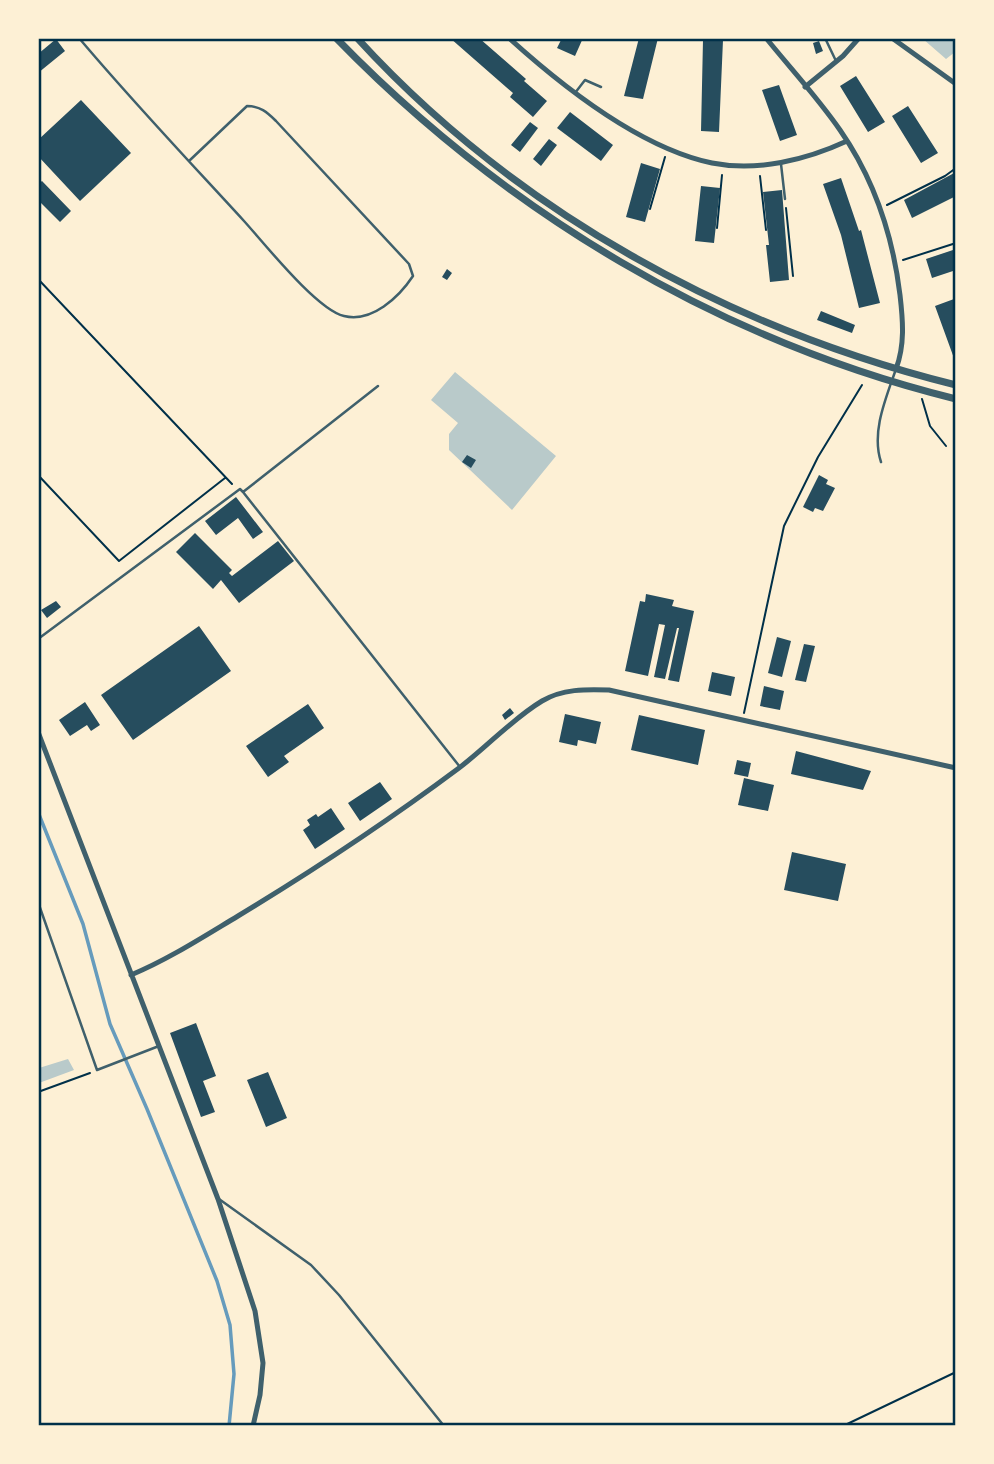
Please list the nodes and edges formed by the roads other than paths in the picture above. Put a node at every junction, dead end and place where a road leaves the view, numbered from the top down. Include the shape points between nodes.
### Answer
1 (79, 38) edge
2 (336, 38) edge
3 (357, 38) edge
4 (509, 38) edge
5 (766, 38) edge
6 (825, 38) edge
7 (859, 38) edge
8 (892, 38) edge
9 (836, 61) junction
10 (956, 84) edge
11 (601, 87) dead end
12 (805, 87) junction
13 (575, 93) junction
14 (847, 141) junction
15 (189, 161) junction
16 (781, 162) junction
17 (785, 199) road end
18 (896, 369) junction
19 (892, 381) junction
20 (956, 385) edge
21 (379, 386) dead end
22 (956, 399) edge
23 (881, 462) dead end
24 (241, 491) junction
25 (38, 639) edge
26 (38, 732) edge
27 (460, 767) junction
28 (956, 768) edge
29 (38, 902) edge
30 (131, 975) junction
31 (159, 1046) junction
32 (218, 1199) junction
33 (253, 1426) edge
34 (444, 1426) edge

1 - 15 lane
2 - 19 street via 374,78 440,134 509,190 584,241 732,320 811,354
3 - 18 street via 481,154 590,232 775,325
4 - 13 street
5 - 12 street
6 - 9 lane
7 - 9 street
8 - 10 street
9 - 12 street
11 - 13 lane via 585,80
12 - 14 street
13 - 16 street via 648,138 703,160 759,165
14 - 16 street
14 - 18 street via 880,209 896,263 903,335
15 - 15 lane via 328,309 360,318 379,310 413,276 409,264 268,112 247,106
16 - 17 lane
18 - 19 lane
18 - 20 street
19 - 22 street
19 - 23 lane via 878,435
21 - 24 lane
24 - 25 lane
24 - 27 lane
26 - 30 street
27 - 28 street via 542,701 583,689 609,690
27 - 30 street via 293,882
29 - 31 lane via 97,1070
30 - 31 street
31 - 32 street
32 - 33 street via 255,1311 262,1349
32 - 34 lane via 311,1265

